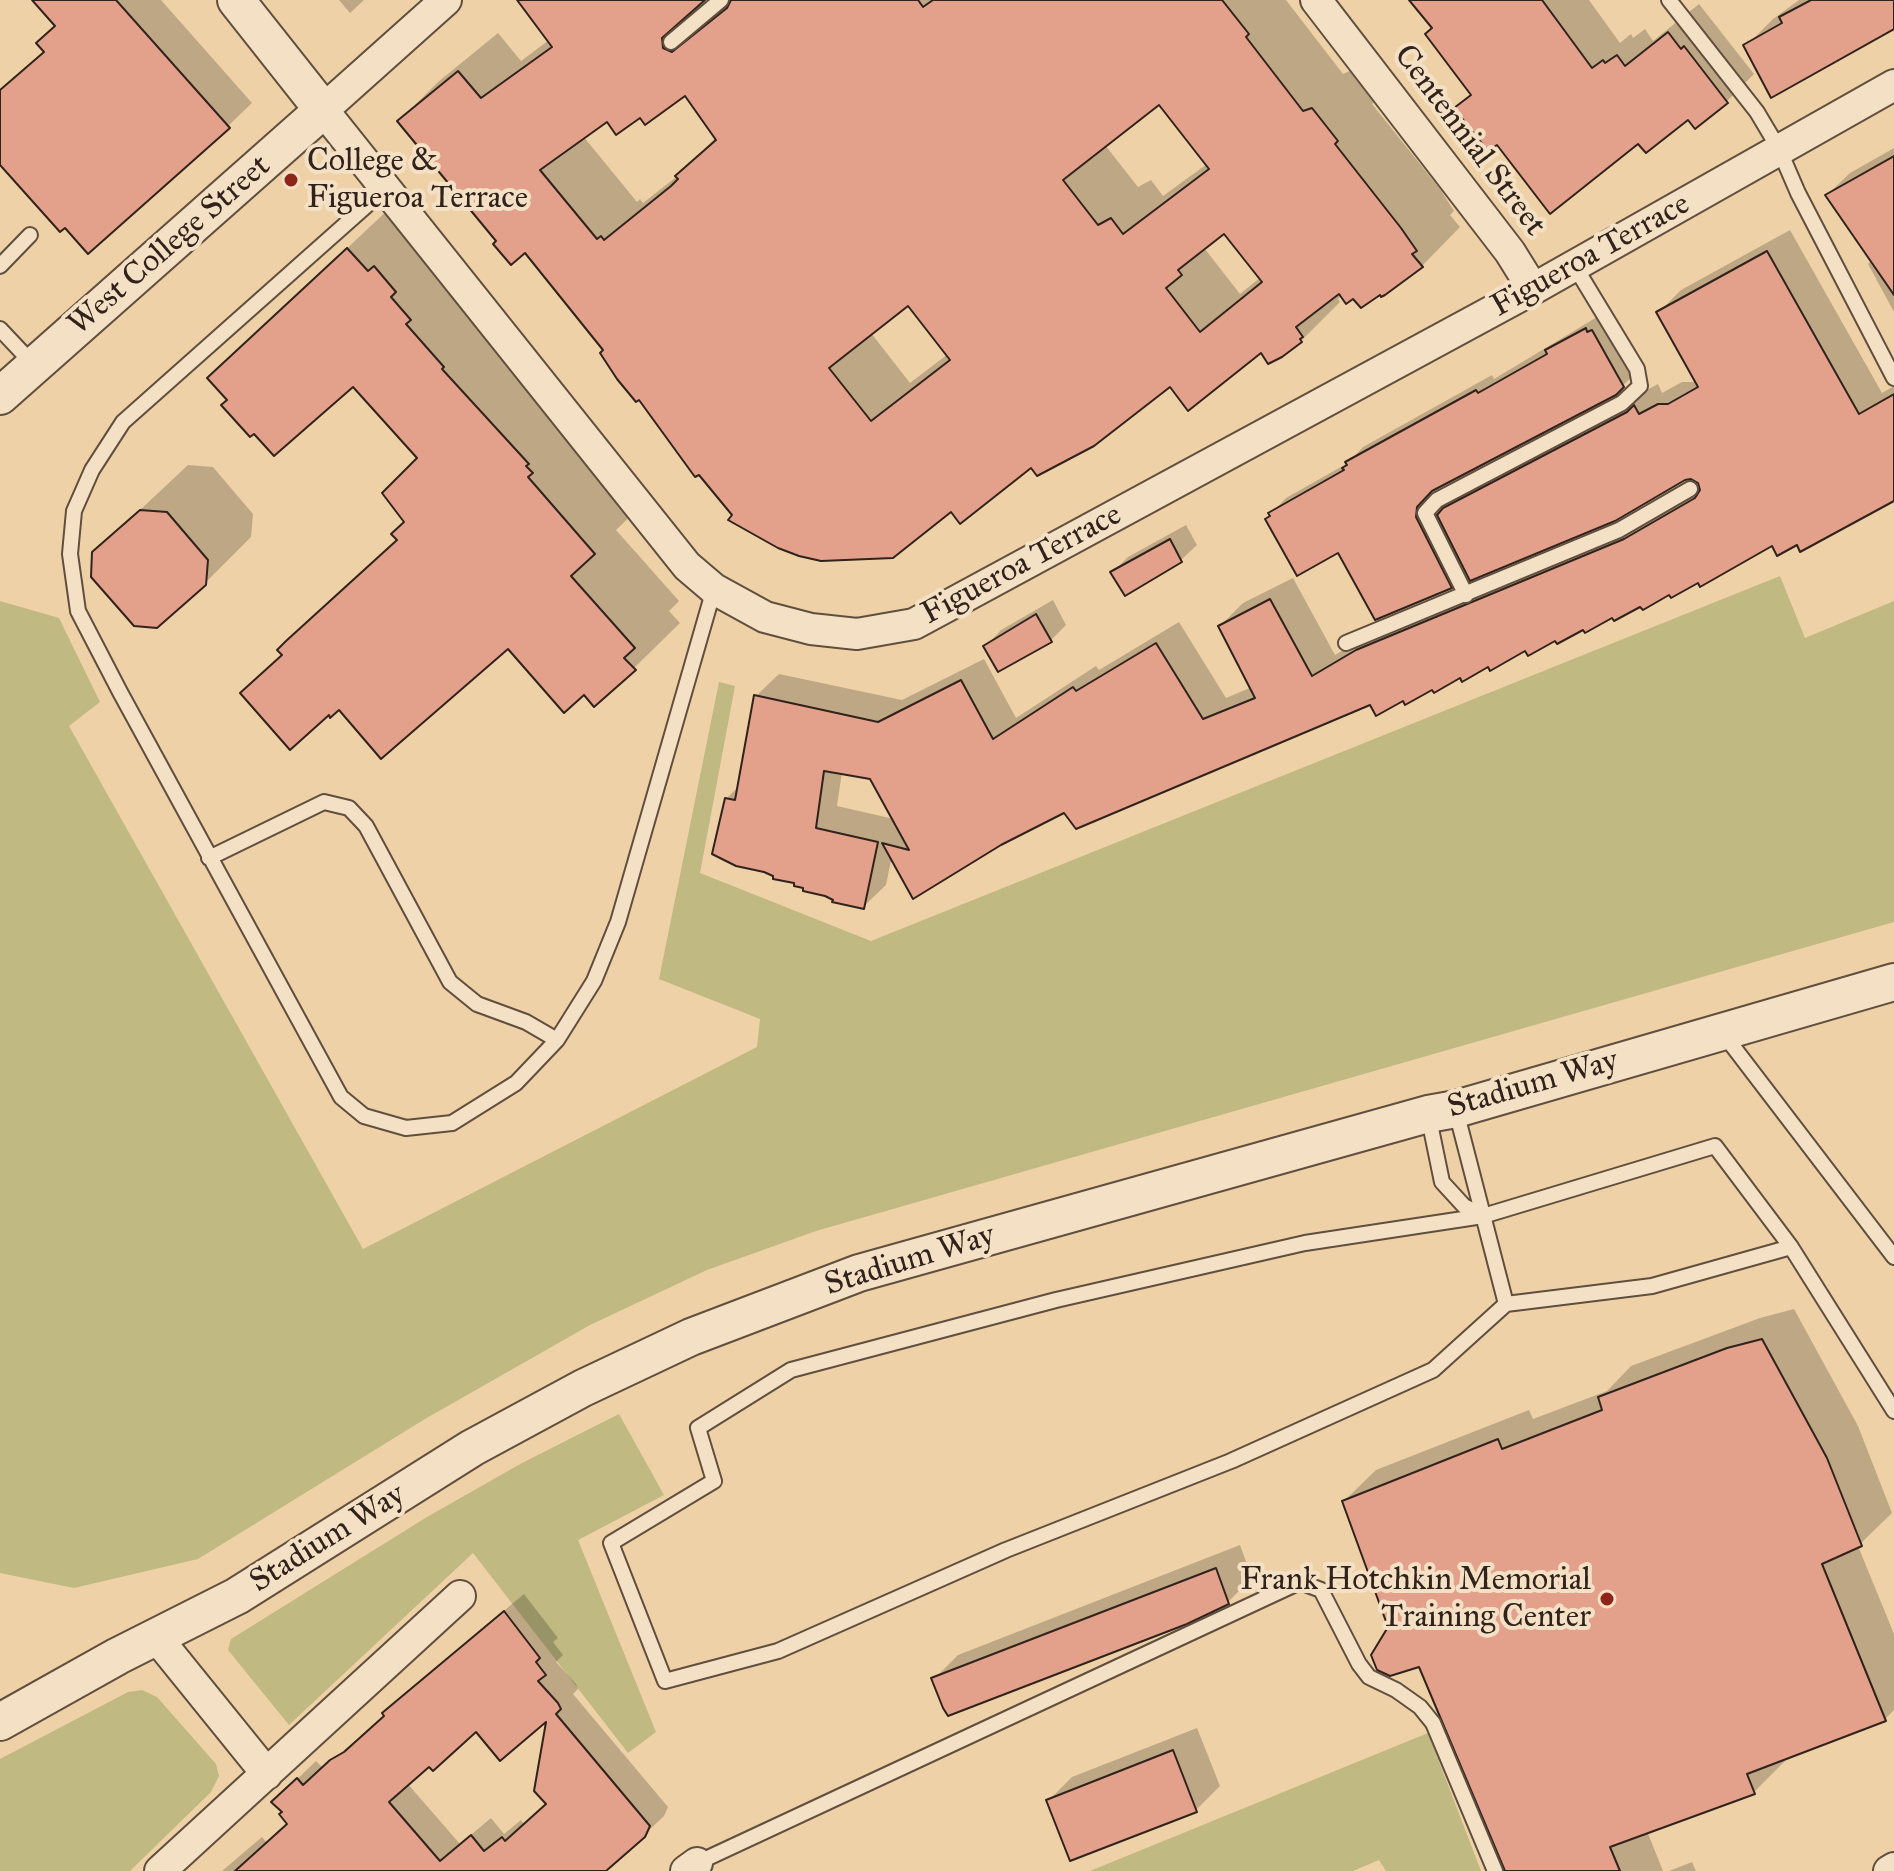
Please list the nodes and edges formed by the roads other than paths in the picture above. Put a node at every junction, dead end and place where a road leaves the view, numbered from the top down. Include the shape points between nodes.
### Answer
1 (236, 0) edge
2 (446, 0) edge
3 (721, 0) edge
4 (1316, 0) edge
5 (1669, 0) edge
6 (671, 42) dead end
7 (1894, 85) edge
8 (323, 110) junction
9 (1779, 149) junction
10 (384, 190) junction
11 (30, 235) dead end
12 (1574, 265) junction
13 (0, 266) edge
14 (1533, 289) junction
15 (0, 329) edge
16 (34, 365) junction
17 (1894, 378) edge
18 (0, 396) edge
19 (1690, 489) dead end
20 (714, 589) junction
21 (1466, 595) junction
22 (1346, 643) dead end
23 (209, 858) junction
24 (1894, 982) edge
25 (1721, 1031) junction
26 (557, 1040) junction
27 (1442, 1111) junction
28 (1483, 1216) junction
29 (1791, 1247) junction
30 (1894, 1257) edge
31 (1506, 1304) junction
32 (1894, 1411) edge
33 (460, 1596) dead end
34 (157, 1638) junction
35 (0, 1722) edge
36 (267, 1774) junction
37 (692, 1867) edge
38 (160, 1871) edge
39 (1495, 1871) edge

1 - 8 street, Figueroa Terrace
2 - 8 street, West College Street
3 - 6 lane
4 - 14 street, Centennial Street
5 - 9 lane via 1757,112
7 - 9 street, Figueroa Terrace
8 - 10 street, Figueroa Terrace
8 - 16 street, West College Street
9 - 12 street, Figueroa Terrace
9 - 17 lane
10 - 20 street, Figueroa Terrace via 687,566
10 - 23 lane via 123,422 92,470 74,511 70,554 78,611
11 - 13 lane
12 - 14 street, Figueroa Terrace
12 - 21 lane via 1637,369 1640,386 1622,403 1437,500 1425,513
14 - 20 street, Figueroa Terrace via 914,624 857,634 811,629 765,617
15 - 16 lane
16 - 18 street, West College Street
19 - 21 lane via 1619,530
20 - 26 lane via 618,922 594,981
21 - 22 lane
23 - 26 lane via 324,802 349,808 366,826 450,982 477,1004
23 - 26 lane via 341,1097 364,1116 406,1128 452,1123 516,1083
24 - 25 street, Stadium Way
25 - 27 street, Stadium Way
25 - 30 lane
27 - 28 lane
27 - 28 lane via 1442,1182 1464,1206
27 - 34 street, Stadium Way via 859,1273 691,1337 472,1448 237,1596
28 - 29 lane via 1715,1146
28 - 31 lane
28 - 31 lane via 1256,1254 791,1370 698,1428 714,1481 611,1543 665,1681 778,1651 1433,1370
29 - 31 lane via 1652,1286
29 - 32 lane
33 - 36 street
34 - 35 street, Stadium Way
34 - 36 street
36 - 38 street
37 - 39 lane via 1300,1582 1321,1590 1369,1677 1420,1707 1433,1723

